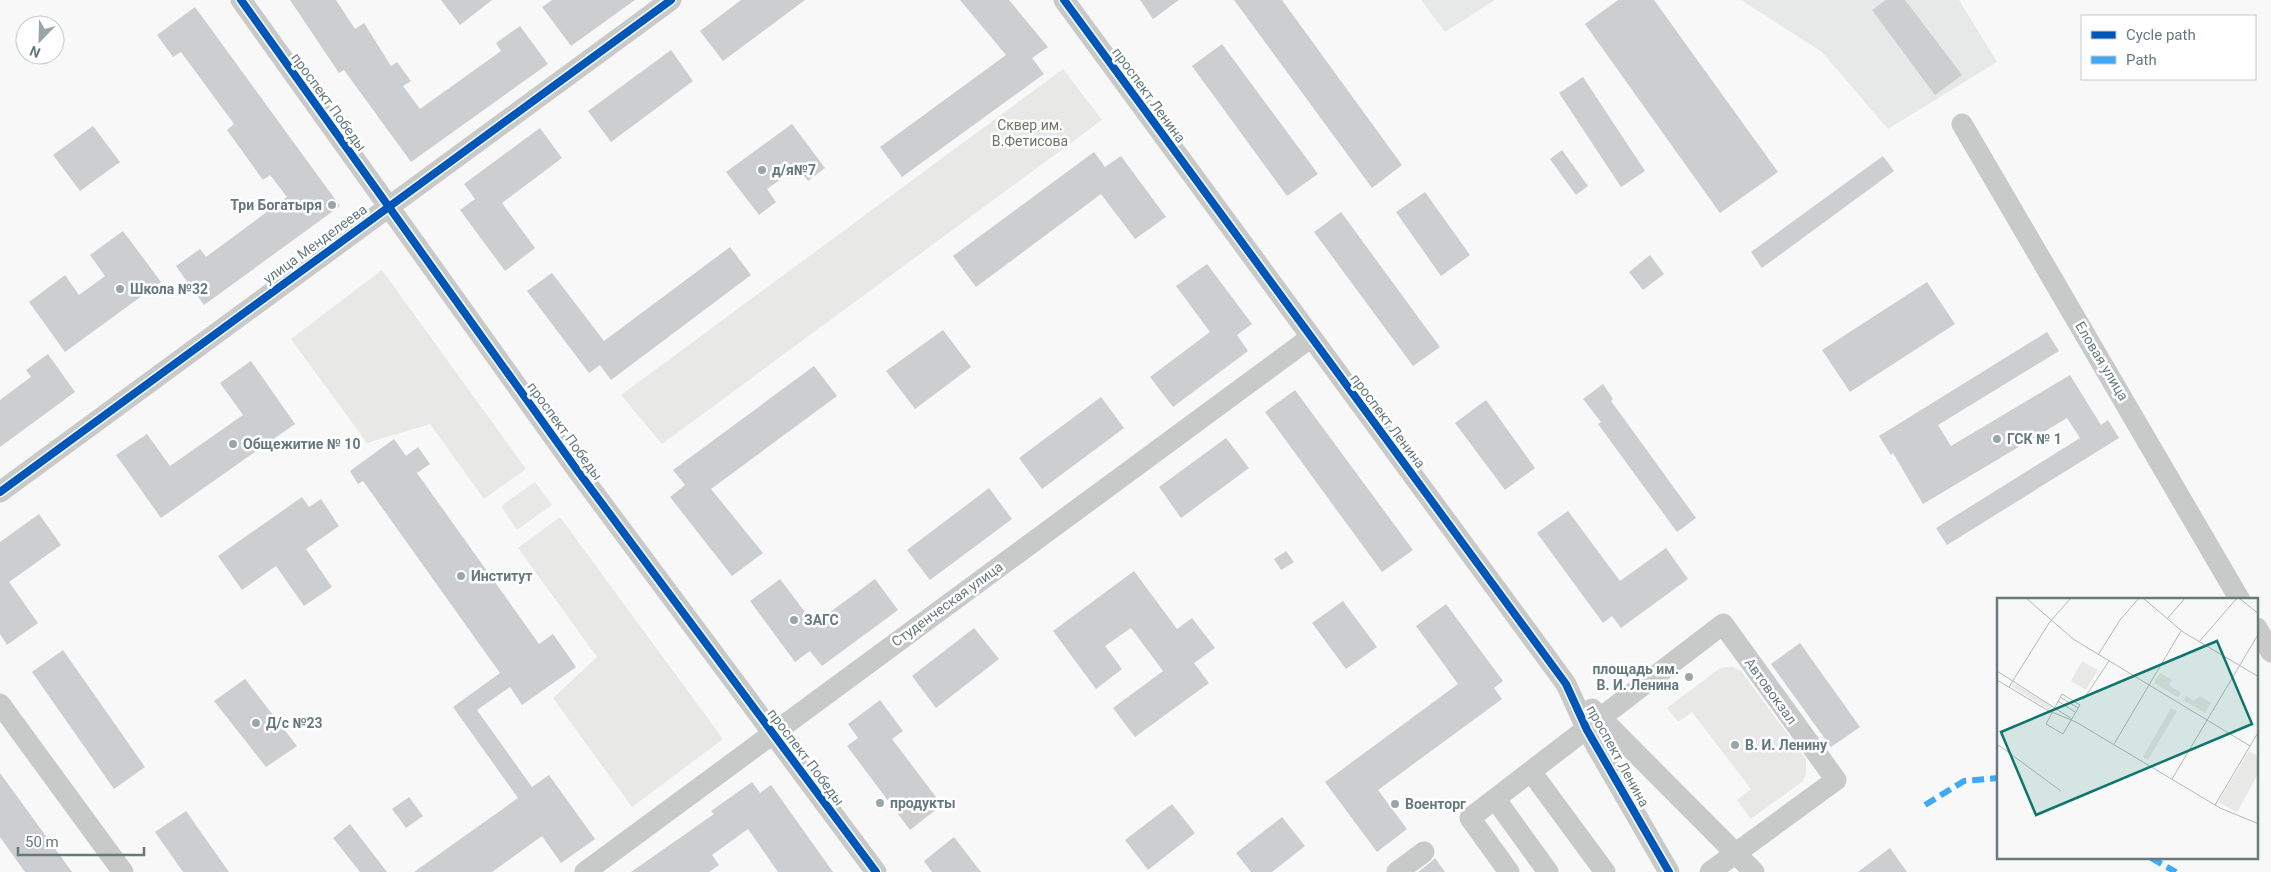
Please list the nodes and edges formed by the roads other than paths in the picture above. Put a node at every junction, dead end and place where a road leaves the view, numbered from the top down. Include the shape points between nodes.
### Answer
1 (241, 0) edge
2 (671, 0) edge
3 (1064, 0) edge
4 (1962, 124) dead end
5 (388, 206) junction
6 (1310, 338) junction
7 (0, 492) edge
8 (2239, 598) edge
9 (2258, 630) edge
10 (2271, 652) edge
11 (0, 704) edge
12 (1594, 724) junction
13 (773, 733) junction
14 (1532, 773) junction
15 (1496, 800) junction
16 (1424, 852) dead end
17 (1736, 854) junction
18 (123, 872) edge
19 (585, 872) edge
20 (876, 872) edge
21 (1397, 872) edge
22 (1509, 872) edge
23 (1548, 872) edge
24 (1605, 872) edge
25 (1669, 872) edge
26 (1710, 872) edge
27 (1754, 872) edge

1 - 5 street, проспект Победы
2 - 5 street, улица Менделеева
3 - 6 street, проспект Ленина
4 - 8 street, Еловая улица
5 - 7 street, улица Менделеева
5 - 13 street, проспект Победы via 577,470
6 - 12 street, проспект Ленина via 1474,556
6 - 13 street, Студенческая улица
9 - 10 street
11 - 18 street
12 - 14 street
12 - 17 street, проспект Ленина
12 - 17 street, Автовокзал via 1723,624 1836,780
12 - 25 street, проспект Ленина
13 - 19 street, Студенческая улица
13 - 20 street, проспект Победы
14 - 15 street
14 - 24 street
15 - 22 street via 1470,818
15 - 23 street
16 - 21 street
17 - 26 street
17 - 27 street, проспект Ленина

